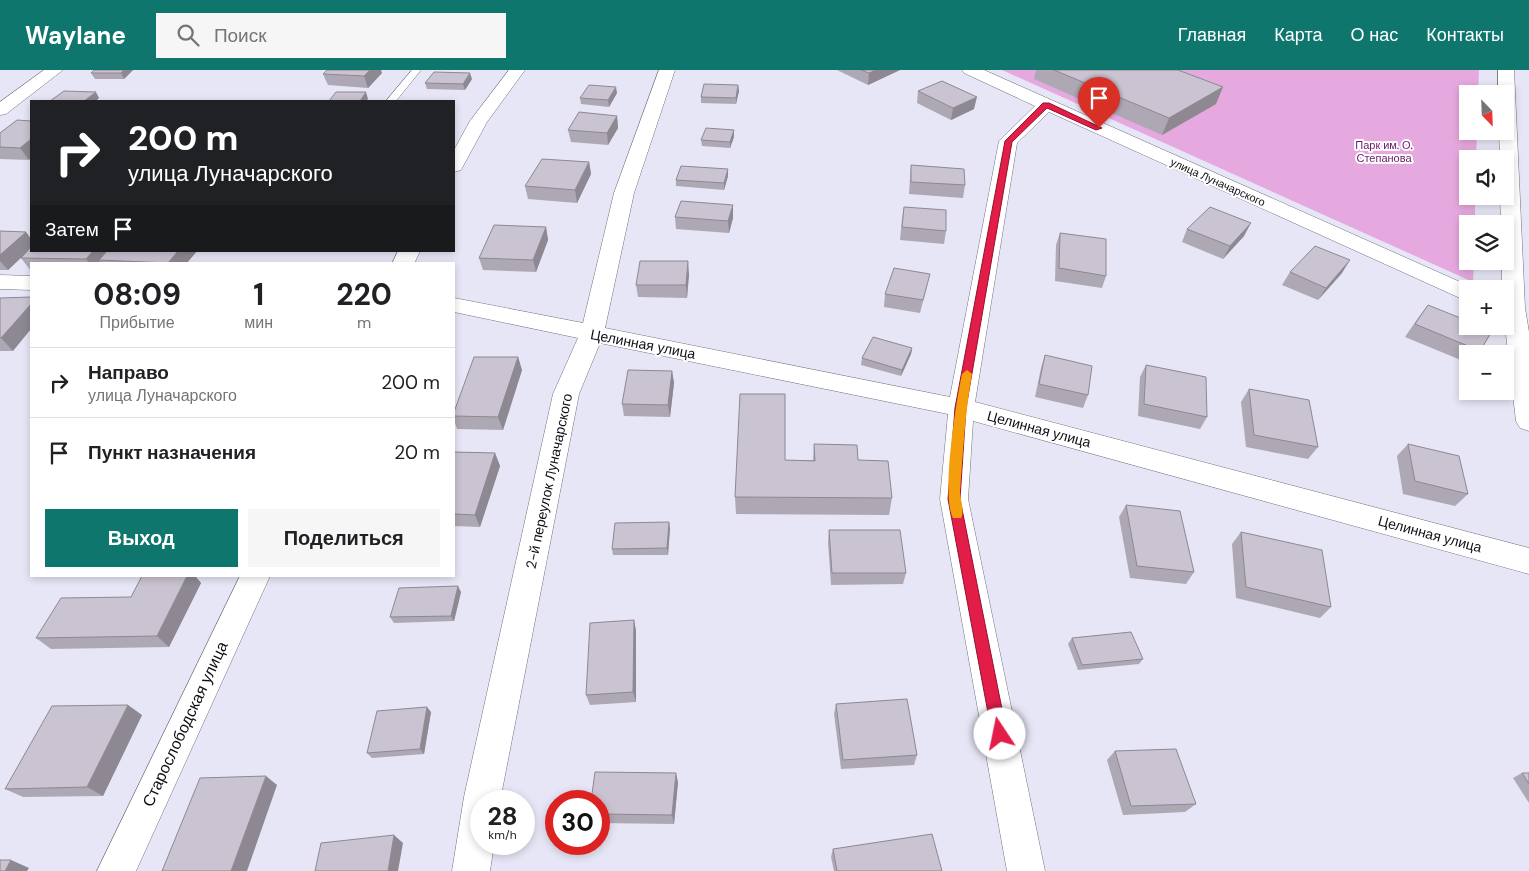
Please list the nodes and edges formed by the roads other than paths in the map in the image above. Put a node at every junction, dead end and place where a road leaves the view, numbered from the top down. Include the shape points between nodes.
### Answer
1 (54, 70) edge
2 (417, 70) edge
3 (517, 70) edge
4 (667, 70) edge
5 (970, 70) edge
6 (1506, 70) edge
7 (392, 100) edge
8 (1046, 105) junction
9 (0, 110) edge
10 (455, 164) edge
11 (0, 282) edge
12 (30, 283) edge
13 (1459, 289) edge
14 (455, 306) edge
15 (1516, 309) edge
16 (592, 333) junction
17 (961, 408) junction
18 (1529, 422) edge
19 (1529, 561) edge
20 (255, 577) edge
21 (116, 871) edge
22 (471, 871) edge
23 (1026, 871) edge

1 - 9 street
2 - 7 lane
3 - 10 street via 479,121
4 - 16 street, 2-й переулок Луначарского via 624,193
5 - 8 street, улица Луначарского
6 - 15 street
8 - 13 street, улица Луначарского
8 - 17 street via 1008,141
11 - 12 street
14 - 16 street, Целинная улица
15 - 18 street
16 - 17 street, Целинная улица
16 - 22 street, 2-й переулок Луначарского via 566,394 482,797
17 - 19 street, Целинная улица
17 - 23 street via 954,499
20 - 21 street, Старослободская улица

